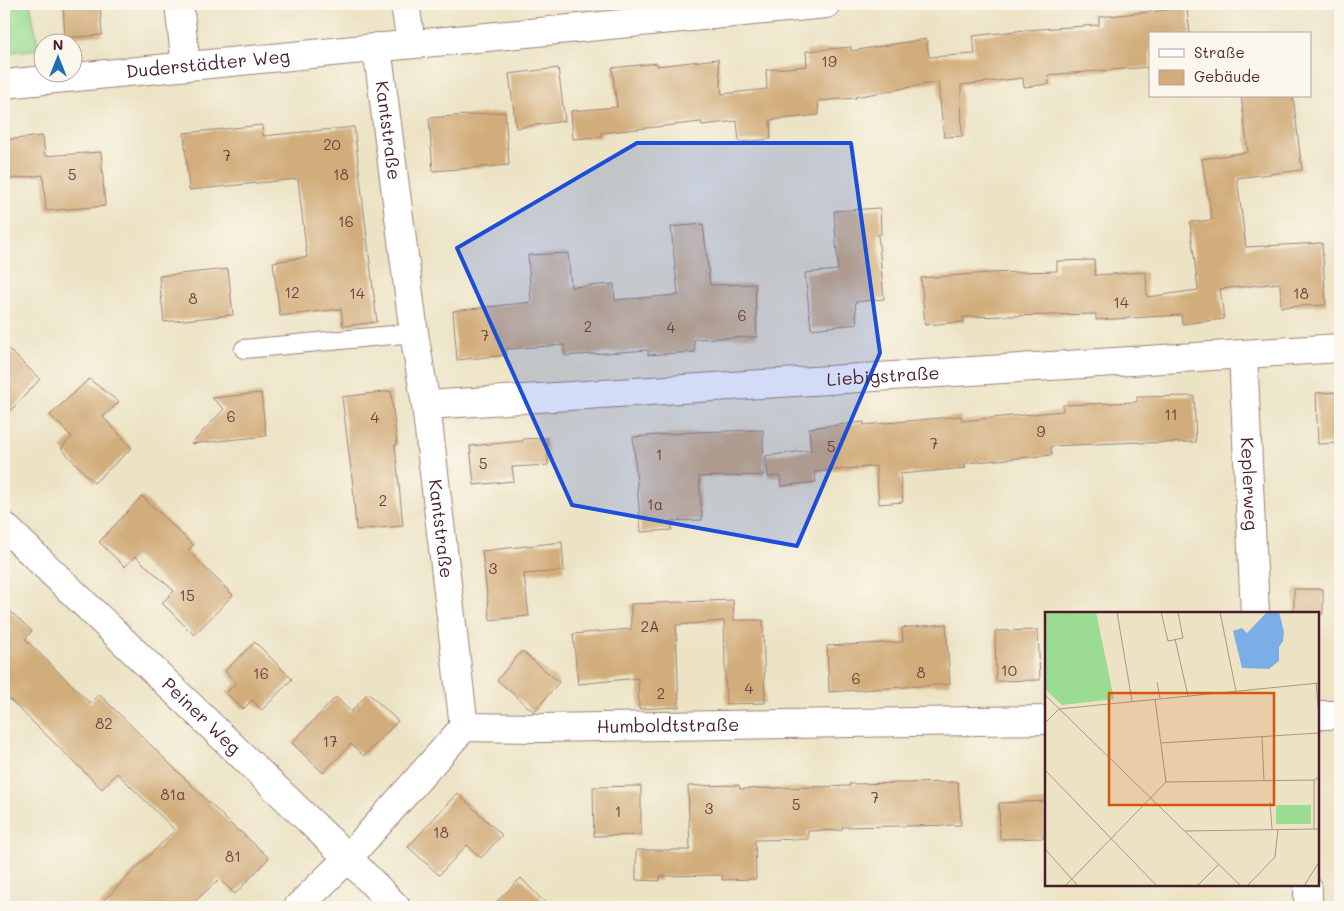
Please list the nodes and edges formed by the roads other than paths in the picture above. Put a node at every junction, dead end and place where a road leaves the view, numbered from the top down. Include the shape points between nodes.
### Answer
1 (179, 4) edge
2 (405, 4) edge
3 (826, 4) edge
4 (638, 13) edge
5 (411, 43) junction
6 (377, 47) junction
7 (186, 66) junction
8 (4, 84) edge
9 (414, 332) junction
10 (1340, 348) edge
11 (244, 349) dead end
12 (1243, 354) junction
13 (426, 406) junction
14 (4, 526) edge
15 (1255, 612) edge
16 (1319, 715) edge
17 (1340, 715) edge
18 (1045, 720) edge
19 (464, 727) junction
20 (348, 858) junction
21 (298, 907) edge
22 (396, 907) edge

1 - 7 street
2 - 5 street
3 - 4 street, Duderstädter Weg
4 - 5 street, Duderstädter Weg
5 - 6 street, Duderstädter Weg
6 - 7 street, Duderstädter Weg
6 - 9 street, Kantstraße
7 - 8 street, Duderstädter Weg
9 - 11 lane
9 - 13 street, Kantstraße
10 - 12 street, Liebigstraße
12 - 13 street, Liebigstraße
12 - 15 street, Keplerweg
13 - 19 street, Kantstraße
14 - 20 street, Peiner Weg
16 - 17 street
18 - 19 street, Humboldtstraße
19 - 20 street
20 - 21 street
20 - 22 street, Peiner Weg

